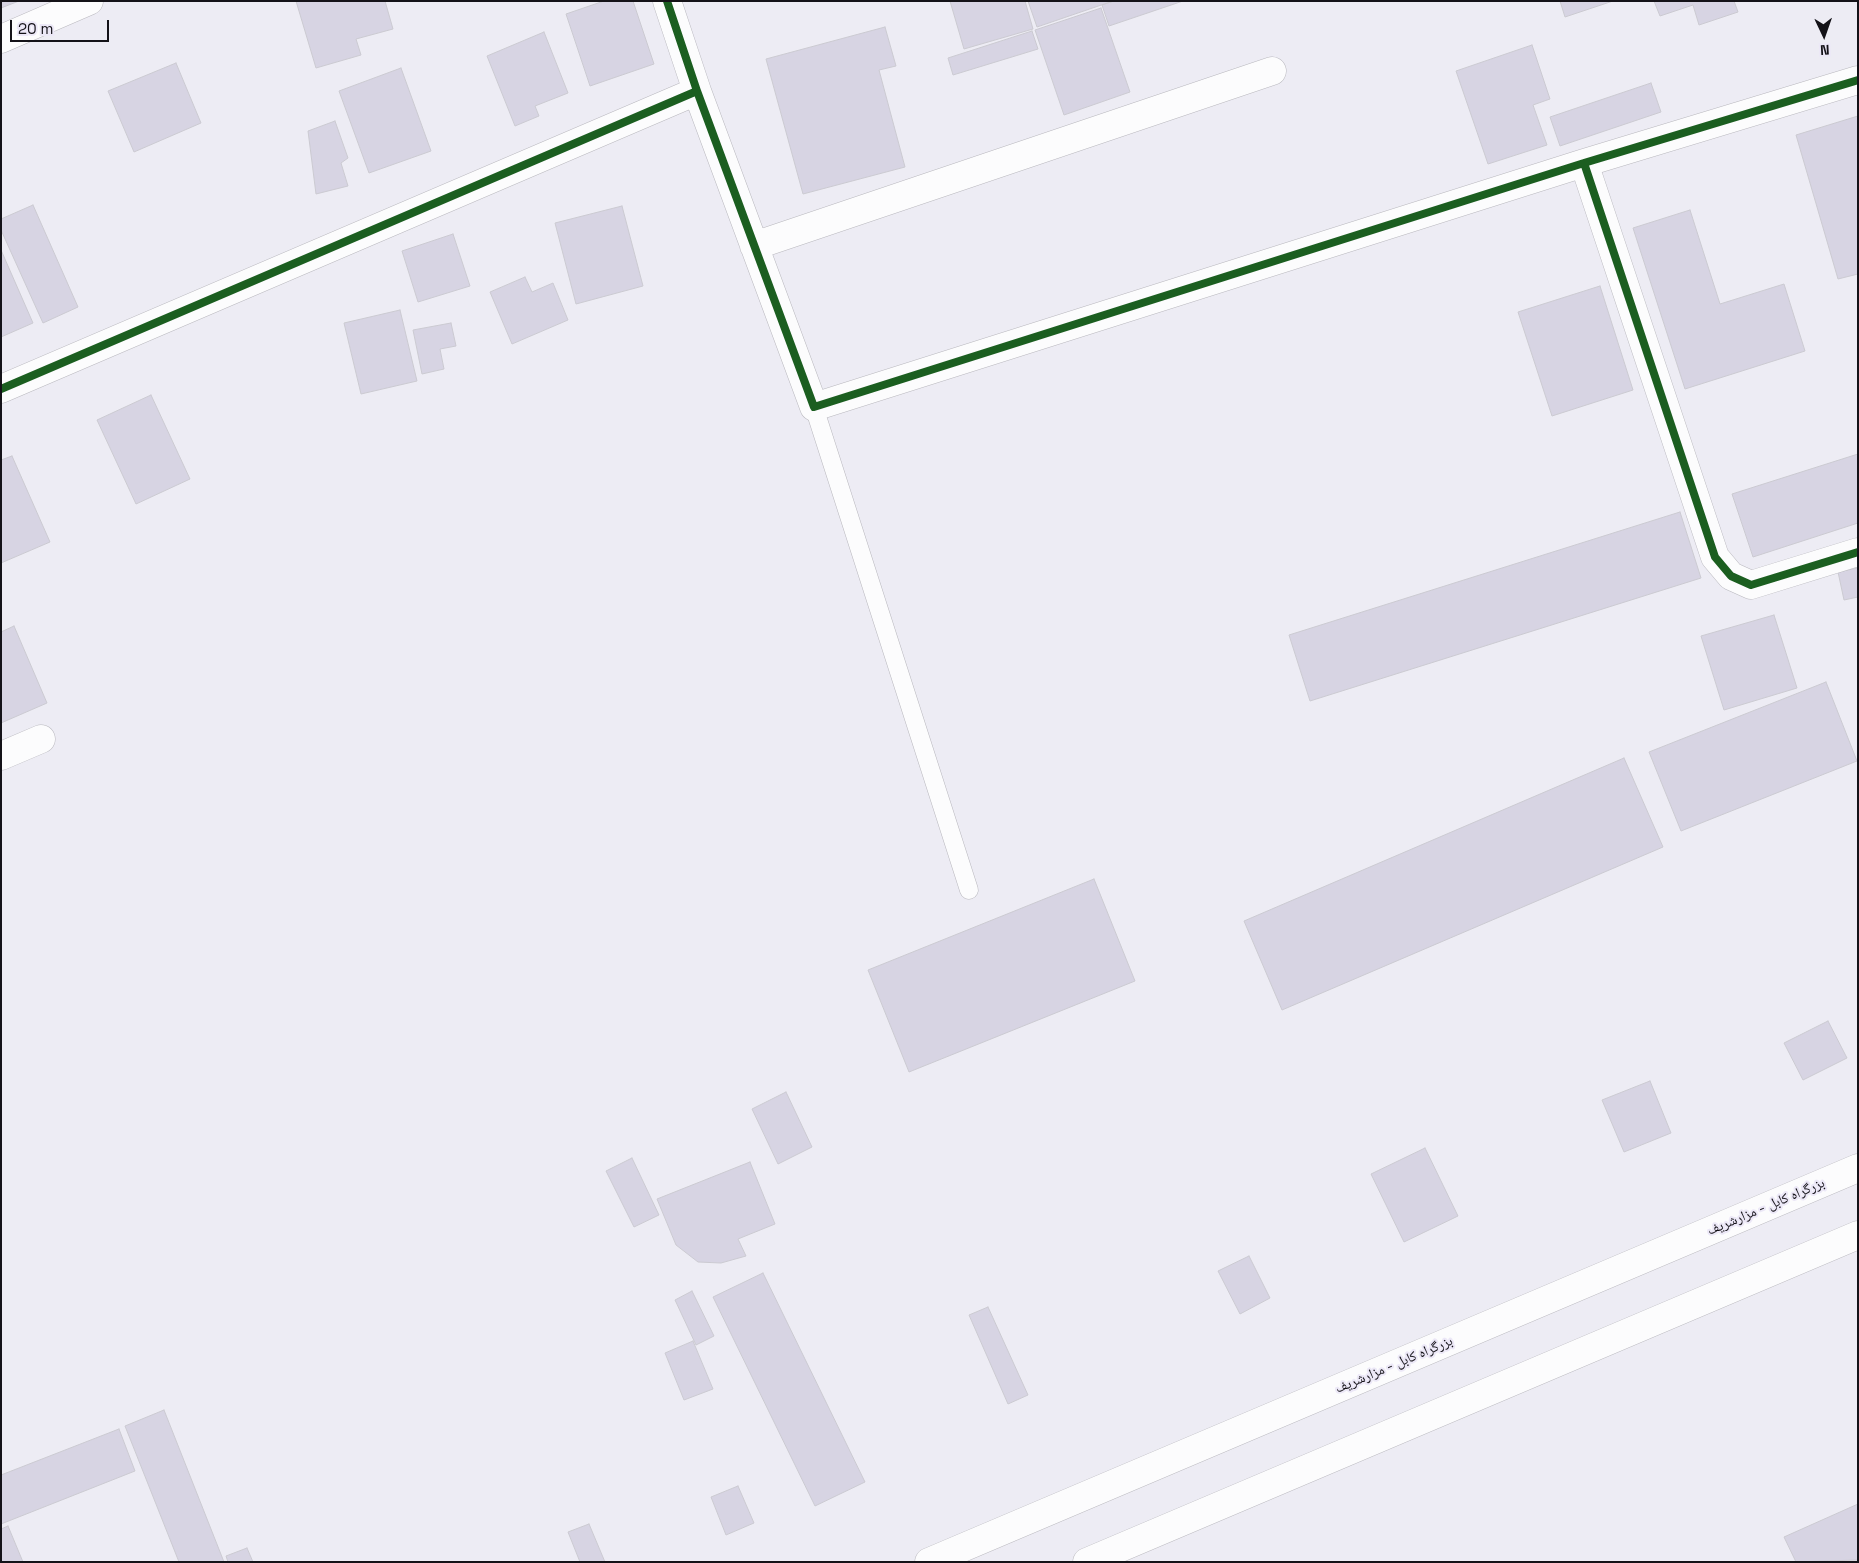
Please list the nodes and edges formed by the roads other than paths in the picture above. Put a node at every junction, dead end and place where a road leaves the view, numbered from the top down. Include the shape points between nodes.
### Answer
1 (89, 1) edge
2 (667, 1) edge
3 (1, 38) edge
4 (1272, 71) dead end
5 (1858, 80) edge
6 (697, 91) junction
7 (1584, 163) junction
8 (754, 246) junction
9 (1, 389) edge
10 (814, 407) junction
11 (1858, 552) edge
12 (41, 739) dead end
13 (1, 756) edge
14 (969, 890) dead end
15 (1858, 1168) edge
16 (1858, 1234) edge
17 (929, 1562) edge
18 (1088, 1562) edge

1 - 3 main road
2 - 6 main road
4 - 8 main road
5 - 7 main road
6 - 8 main road
6 - 9 main road
7 - 10 main road
7 - 11 main road via 1715,557 1730,576 1751,585
8 - 10 main road
10 - 14 lane
12 - 13 main road
15 - 17 main road, بزرگراه کابل - مزارشریف
16 - 18 main road

